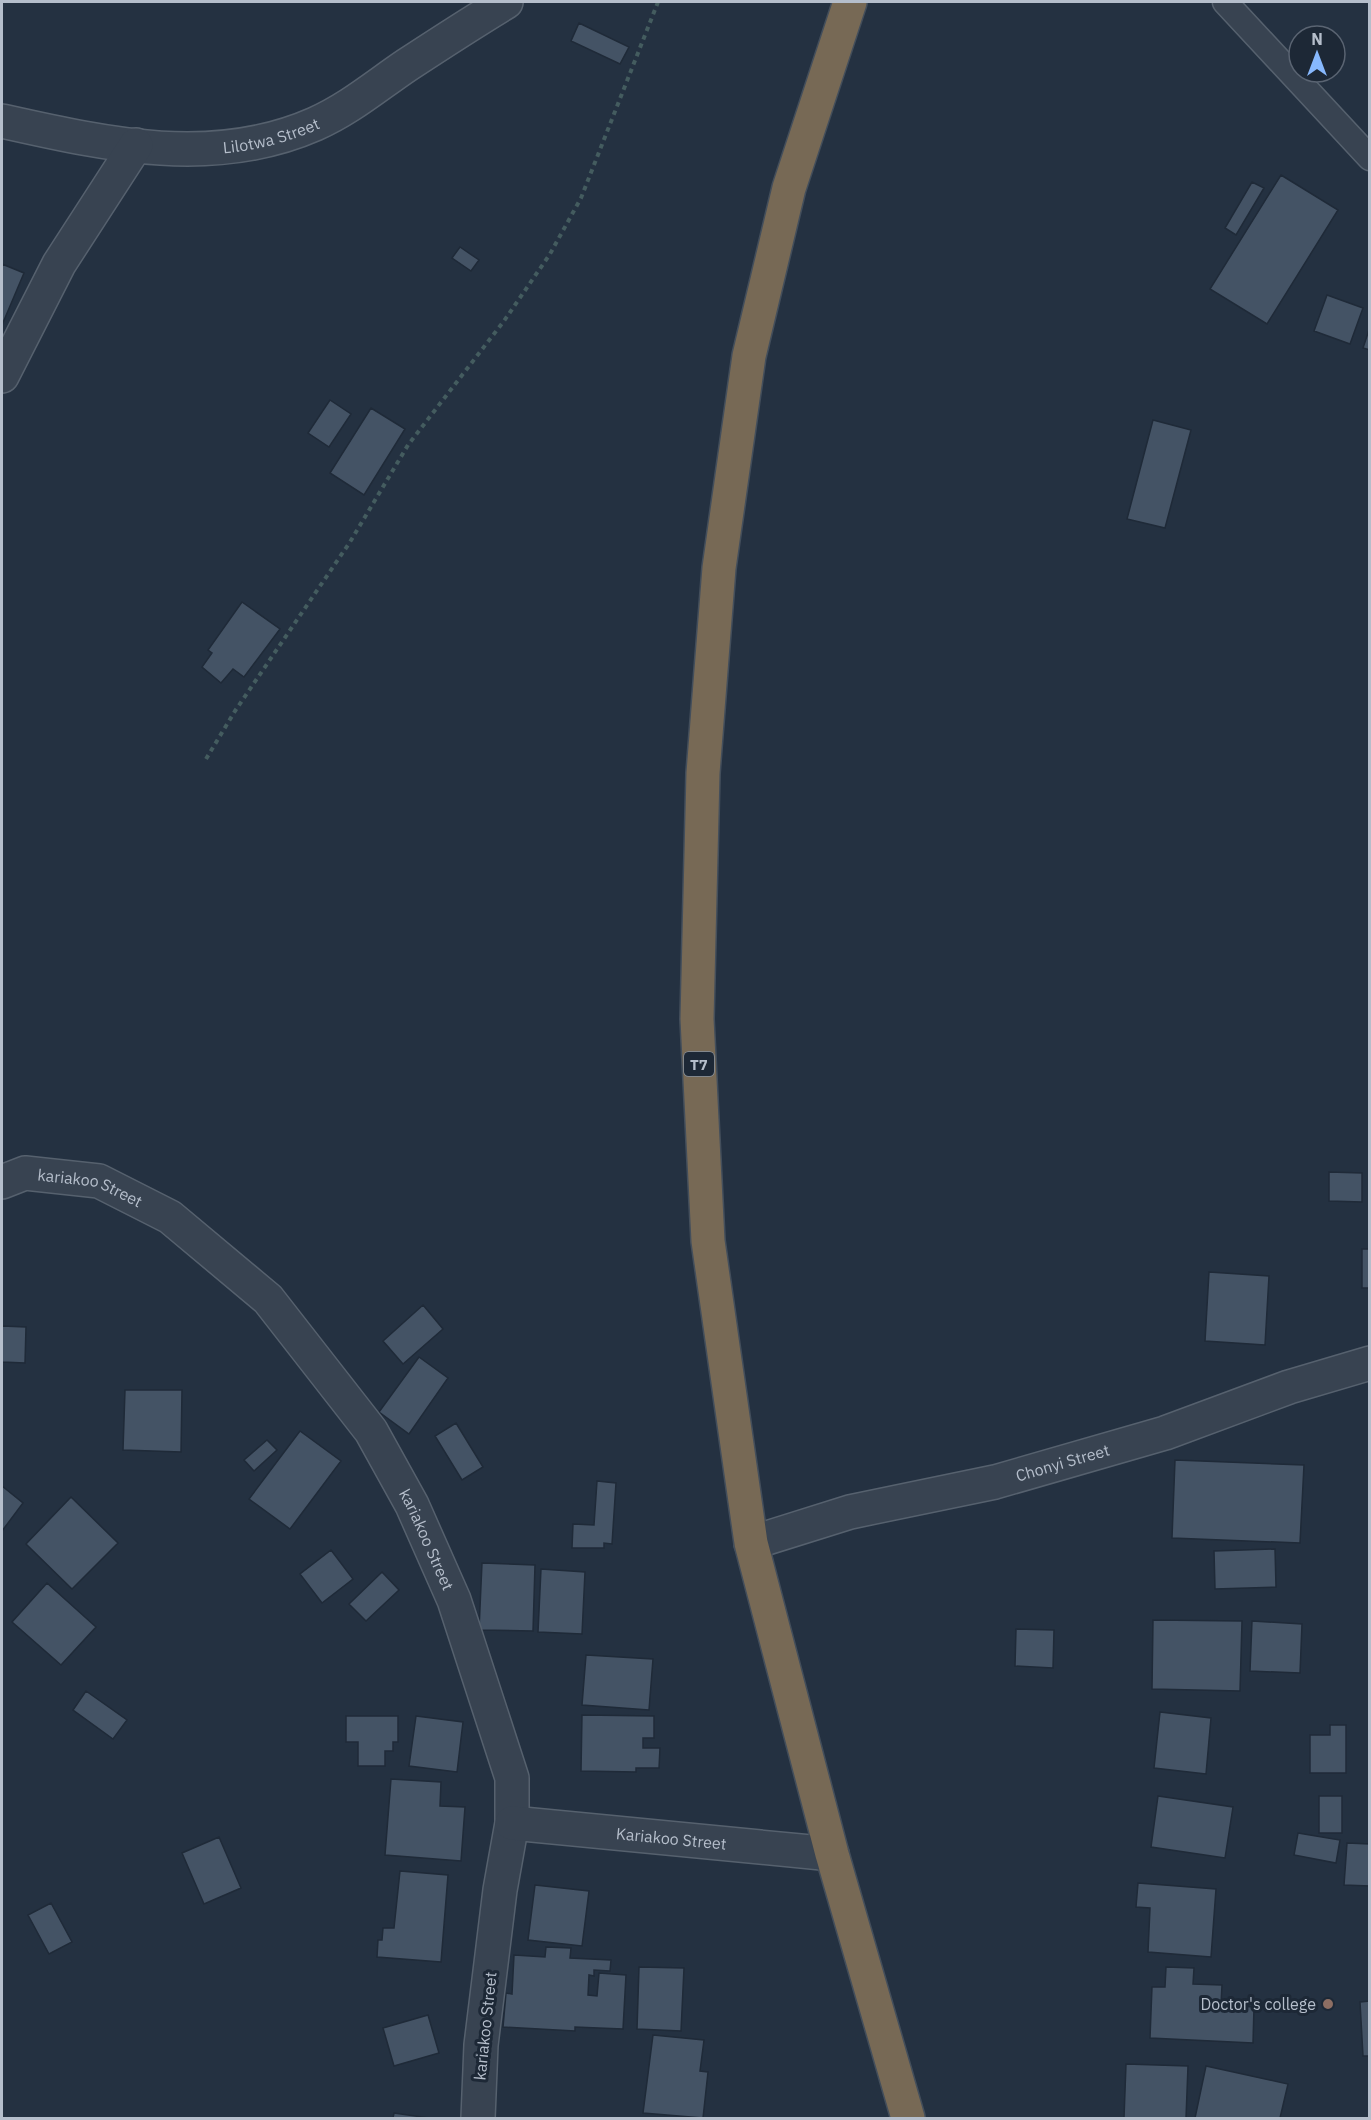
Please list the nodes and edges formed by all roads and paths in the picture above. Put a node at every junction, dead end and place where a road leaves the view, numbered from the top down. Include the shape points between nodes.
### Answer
1 (506, 2) edge
2 (658, 2) edge
3 (850, 2) edge
4 (1225, 2) edge
5 (2, 121) edge
6 (136, 145) junction
7 (1370, 158) edge
8 (2, 376) edge
9 (206, 759) dead end
10 (2, 1182) edge
11 (1370, 1363) edge
12 (751, 1542) junction
13 (512, 1823) junction
14 (832, 1854) junction
15 (478, 2118) edge
16 (908, 2118) edge

1 - 6 street, Lilotwa Street via 366,96 315,124 274,138 206,151
2 - 9 path via 581,198 550,254 504,321 408,445 350,542
3 - 12 highway, T7 via 789,189 749,357 719,568 703,773 697,1019 708,1241
4 - 7 lane
5 - 6 street, Lilotwa Street via 92,141
6 - 8 street via 59,264
10 - 13 street, kariakoo Street via 25,1173 99,1181 170,1217 268,1299 371,1431 412,1505 454,1600 512,1778
11 - 12 street, Chonyi Street via 1289,1387 1165,1433 995,1482 850,1512
12 - 14 highway, T7
13 - 14 street, Kariakoo Street
13 - 15 street, kariakoo Street via 481,2045
14 - 16 highway, T7

